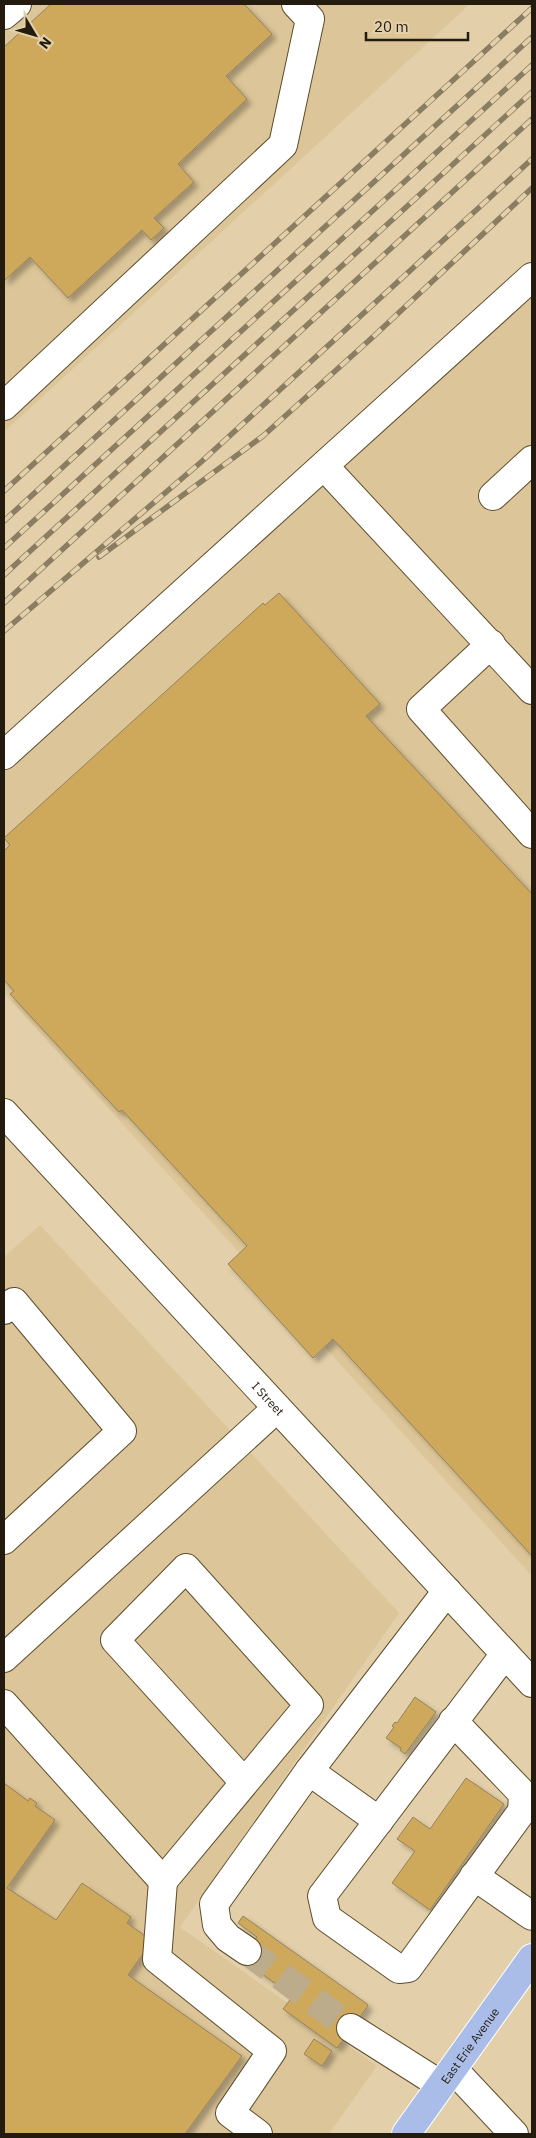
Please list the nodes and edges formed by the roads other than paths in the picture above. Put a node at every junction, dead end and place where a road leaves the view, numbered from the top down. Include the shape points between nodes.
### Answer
1 (296, 4) edge
2 (532, 278) edge
3 (4, 406) edge
4 (532, 460) edge
5 (324, 466) junction
6 (493, 496) dead end
7 (491, 644) junction
8 (532, 690) edge
9 (4, 755) edge
10 (532, 834) edge
11 (4, 1113) edge
12 (4, 1310) edge
13 (277, 1408) junction
14 (4, 1540) edge
15 (446, 1591) junction
16 (504, 1654) junction
17 (4, 1658) edge
18 (532, 1684) edge
19 (4, 1704) edge
20 (453, 1721) junction
21 (309, 1771) junction
22 (244, 1782) junction
23 (379, 1821) junction
24 (474, 1876) junction
25 (163, 1881) junction
26 (532, 1916) edge
27 (247, 1951) tunnel mouth
28 (532, 1958) edge
29 (351, 2028) tunnel mouth
30 (447, 2077) junction
31 (258, 2134) edge
32 (406, 2134) edge
33 (514, 2134) edge

1 - 3 street via 310,19 283,145
2 - 5 street
4 - 6 street
5 - 7 street
5 - 9 street
7 - 8 street
7 - 10 street via 421,709
11 - 13 street, I Street
12 - 14 street via 14,1302 122,1431
13 - 15 street, I Street
13 - 17 street
15 - 16 street, I Street
15 - 21 street
16 - 18 street, I Street
16 - 20 street
19 - 25 street
20 - 23 street
20 - 24 street via 523,1794 522,1811
21 - 23 street
21 - 27 street via 214,1904 217,1925 228,1938
22 - 22 street via 309,1705 186,1568 115,1640
22 - 25 street
23 - 24 street via 322,1896 327,1918 399,1970 408,1968
24 - 26 street
25 - 31 street via 157,1959 272,2051 230,2113
28 - 30 main road, East Erie Avenue
29 - 30 street
30 - 32 main road, East Erie Avenue
30 - 33 street

